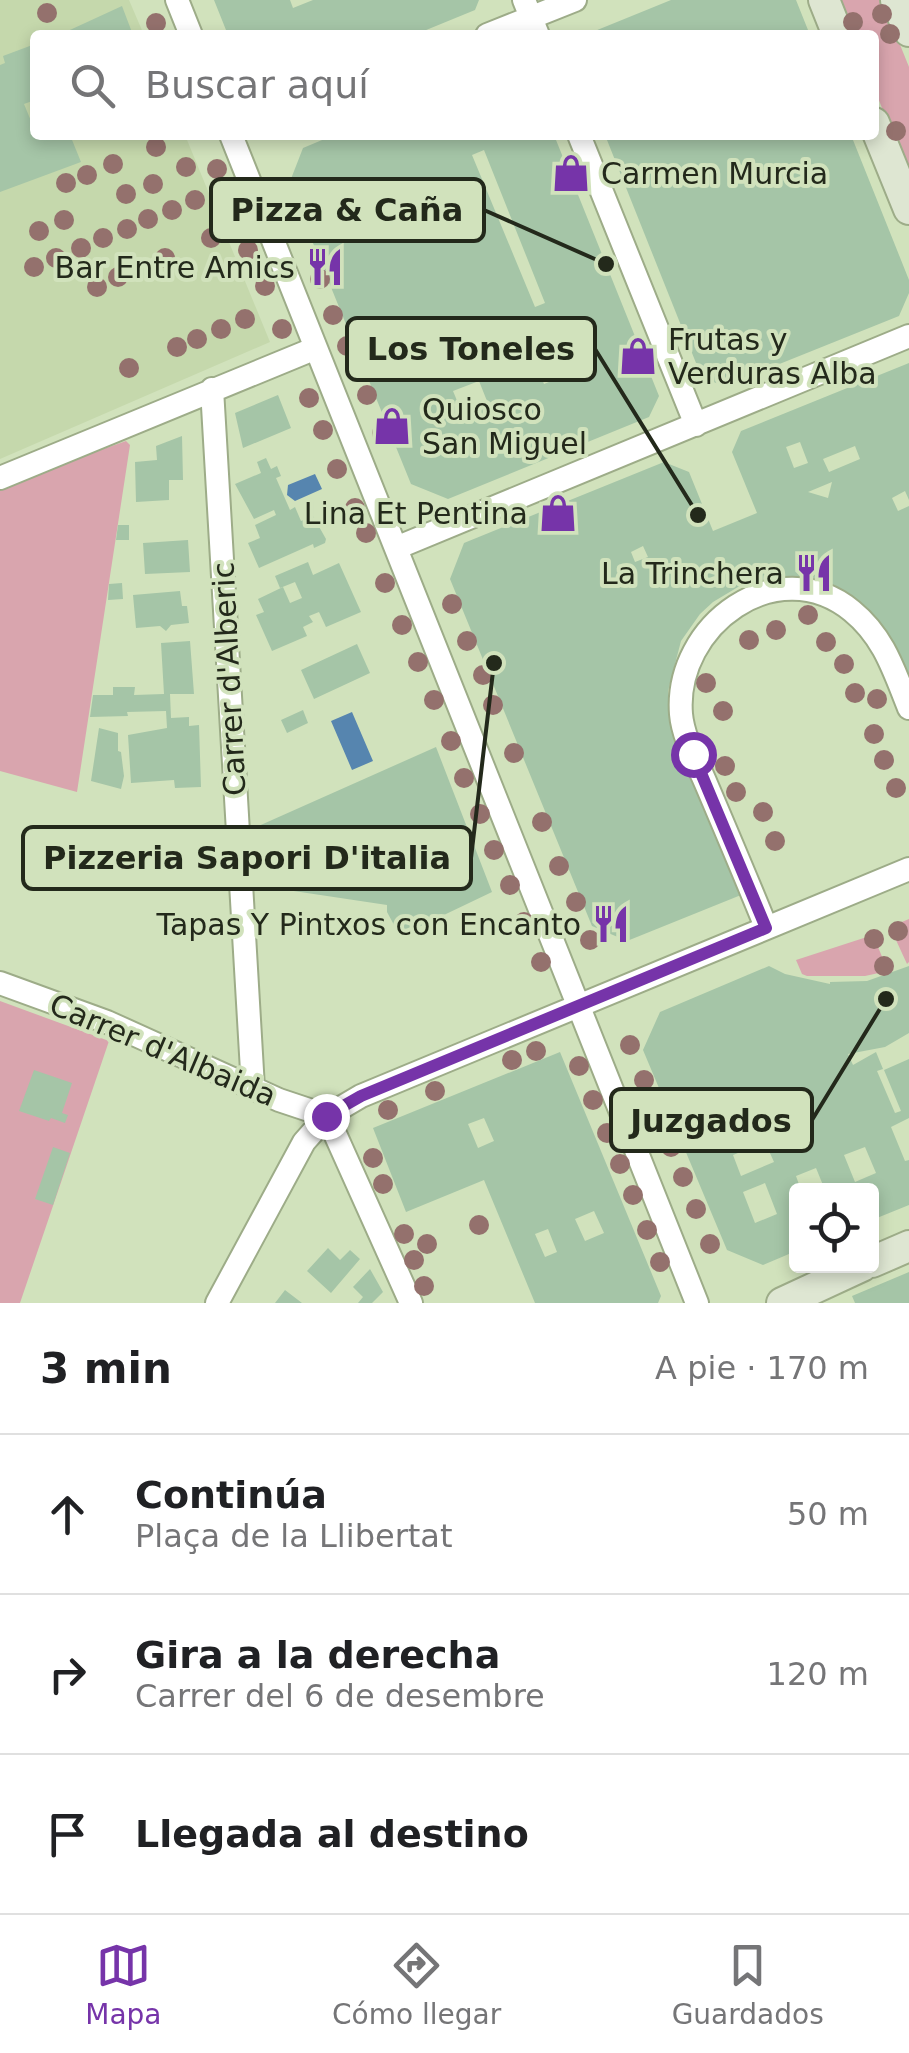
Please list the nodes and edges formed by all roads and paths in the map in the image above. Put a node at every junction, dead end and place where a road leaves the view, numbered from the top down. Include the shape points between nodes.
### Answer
1 (177, 0) edge
2 (574, 0) edge
3 (824, 0) edge
4 (896, 0) edge
5 (531, 17) edge
6 (189, 30) edge
7 (499, 30) edge
8 (836, 30) edge
9 (909, 31) edge
10 (879, 135) edge
11 (238, 140) edge
12 (581, 140) edge
13 (909, 209) edge
14 (909, 336) edge
15 (316, 348) junction
16 (212, 389) junction
17 (696, 425) junction
18 (0, 478) edge
19 (396, 548) junction
20 (909, 708) edge
21 (909, 869) edge
22 (766, 928) junction
23 (0, 983) edge
24 (580, 1005) junction
25 (252, 1088) junction
26 (326, 1116) junction
27 (909, 1246) edge
28 (879, 1259) edge
29 (847, 1273) edge
30 (217, 1303) edge
31 (411, 1303) edge
32 (697, 1303) edge
33 (782, 1303) edge

1 - 6 street
2 - 5 street
3 - 8 street
4 - 9 street
5 - 7 street
10 - 13 street
11 - 15 street
12 - 17 street
14 - 17 street
15 - 16 street
15 - 19 street
16 - 18 street
16 - 25 street, Carrer d'Alberic
17 - 19 street
19 - 24 street
20 - 22 street via 877,635 848,608 808,589 773,590 738,602 693,653 681,715
21 - 22 street
22 - 24 street
23 - 25 street, Carrer d'Albaida via 107,1022
24 - 26 street
24 - 32 street
25 - 26 street, Carrer d'Albaida
26 - 30 street via 304,1142
26 - 31 street
27 - 28 street
29 - 33 street

